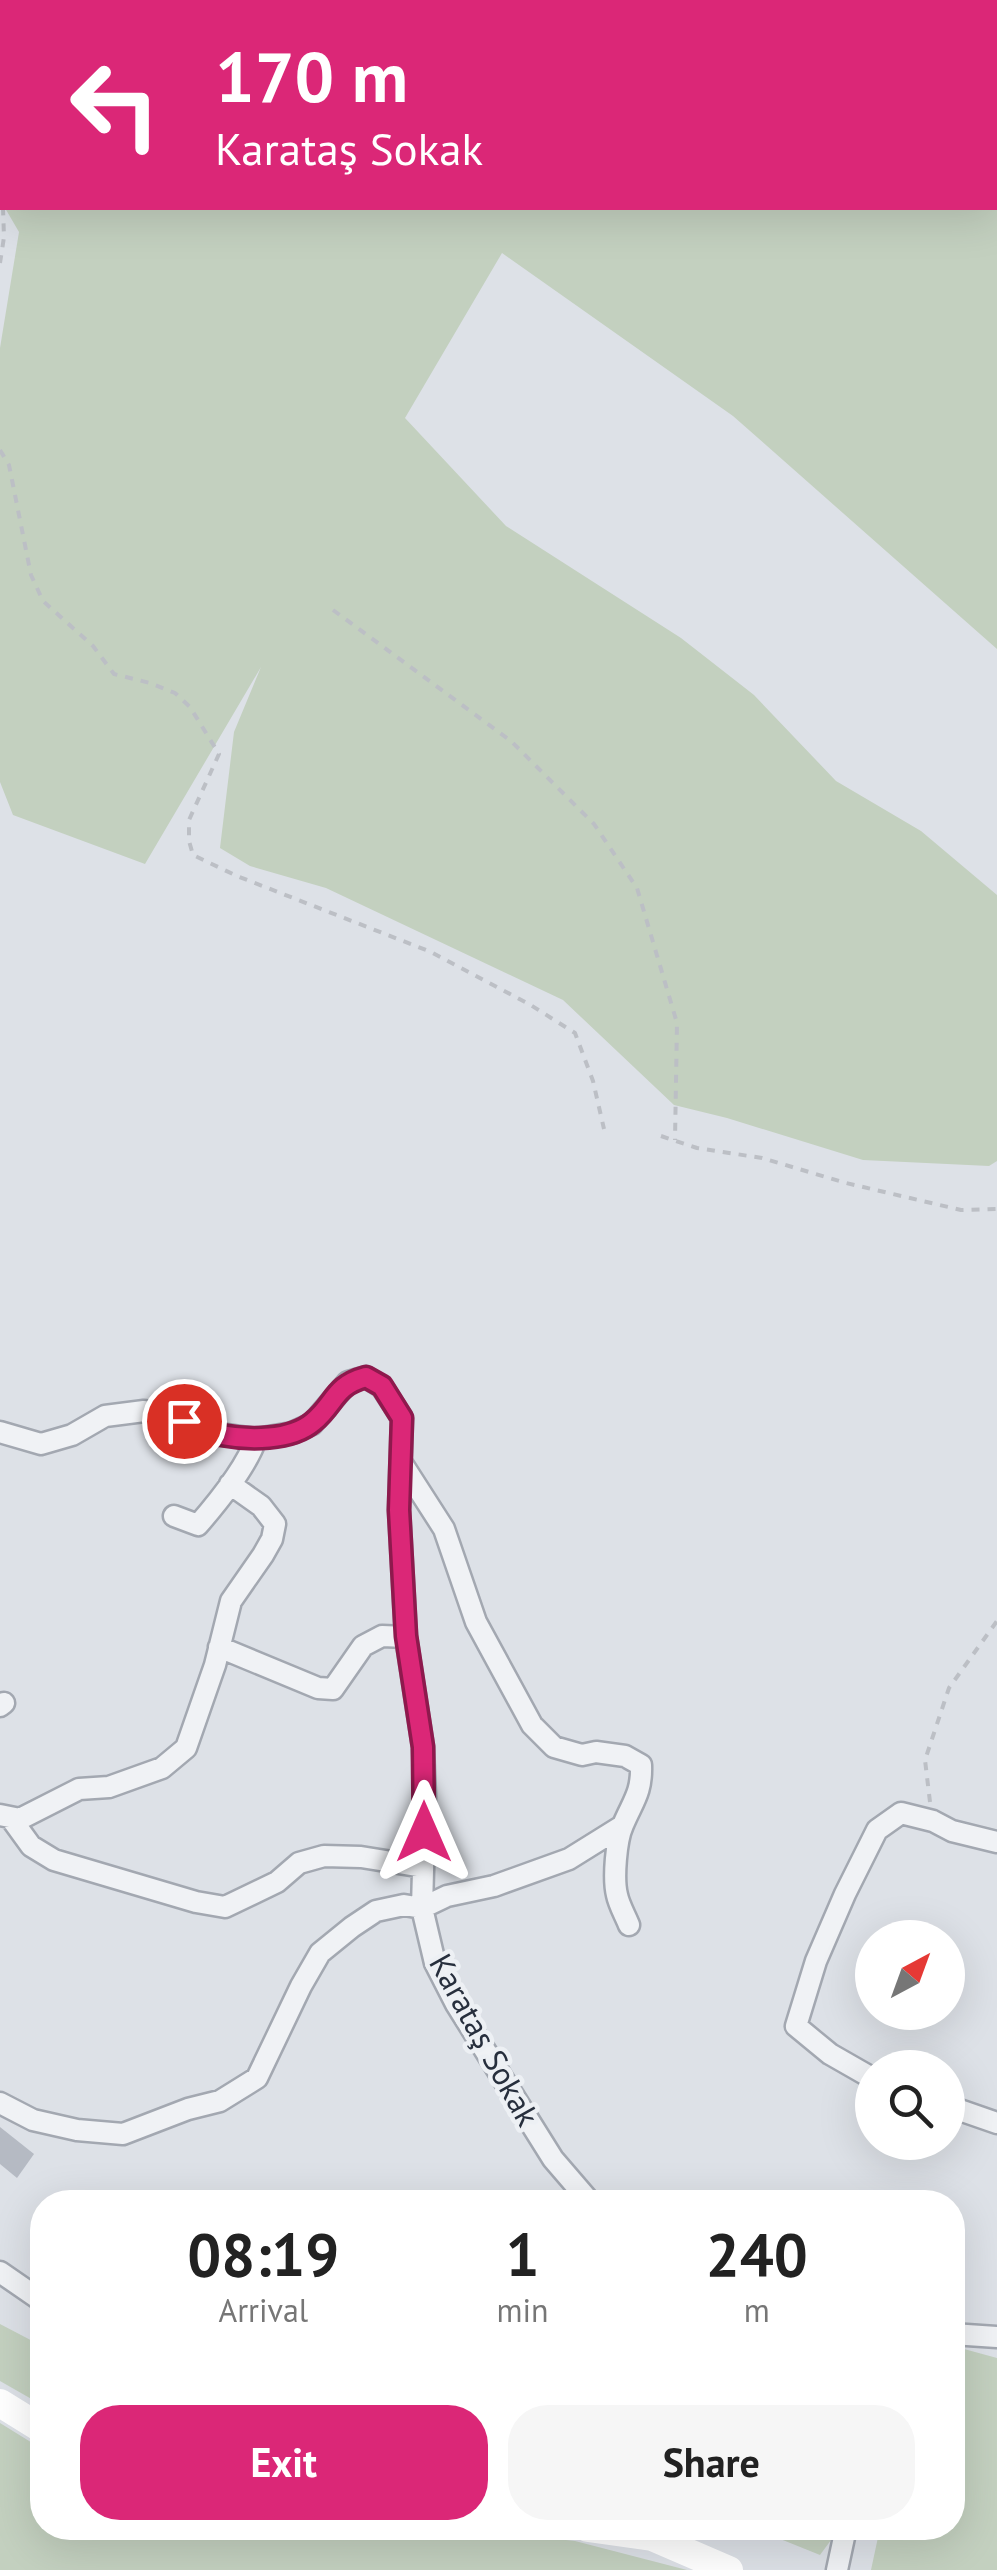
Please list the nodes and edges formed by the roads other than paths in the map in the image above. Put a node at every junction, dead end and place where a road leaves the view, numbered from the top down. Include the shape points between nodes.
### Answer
1 (0, 1432) edge
2 (256, 1439) junction
3 (400, 1462) junction
4 (230, 1484) junction
5 (174, 1516) dead end
6 (406, 1636) junction
7 (219, 1646) junction
8 (5, 1816) edge
9 (622, 1826) junction
10 (997, 1842) edge
11 (423, 1867) junction
12 (422, 1908) junction
13 (629, 1925) dead end
14 (855, 2068) edge
15 (0, 2103) edge
16 (965, 2112) edge
17 (997, 2123) edge
18 (580, 2190) edge
19 (0, 2272) edge
20 (30, 2293) edge
21 (965, 2335) edge
22 (997, 2337) edge
23 (0, 2403) edge
24 (30, 2422) edge
25 (657, 2540) edge
26 (843, 2540) edge
27 (729, 2570) edge
28 (837, 2570) edge

1 - 2 street, Karataş Sokak via 41,1444 105,1416 144,1411
2 - 3 street, Karataş Sokak via 312,1424 348,1382 366,1377 382,1386 402,1418
2 - 4 street
3 - 6 street, Karataş Sokak
3 - 9 street via 444,1529 476,1622 532,1725 554,1747 625,1756 642,1765 642,1785
4 - 5 street via 198,1525
4 - 7 street via 275,1524 263,1556 230,1601
6 - 7 street via 382,1636 363,1646 334,1690
6 - 11 street, Karataş Sokak via 423,1747
7 - 8 street via 186,1748 162,1768 108,1787 78,1789 20,1819
8 - 11 street via 54,1860 225,1907 299,1863 324,1856
9 - 12 street via 570,1859
9 - 13 street via 616,1894
10 - 14 street via 902,1813 877,1830 816,1961 796,2026
11 - 12 street, Karataş Sokak
12 - 15 street via 376,1911 320,1953 258,2078 220,2101 123,2134 33,2120
12 - 18 street, Karataş Sokak via 435,1963 456,2004 553,2159
16 - 17 street
19 - 20 street
21 - 22 street
23 - 24 main road
25 - 27 main road
26 - 28 street

